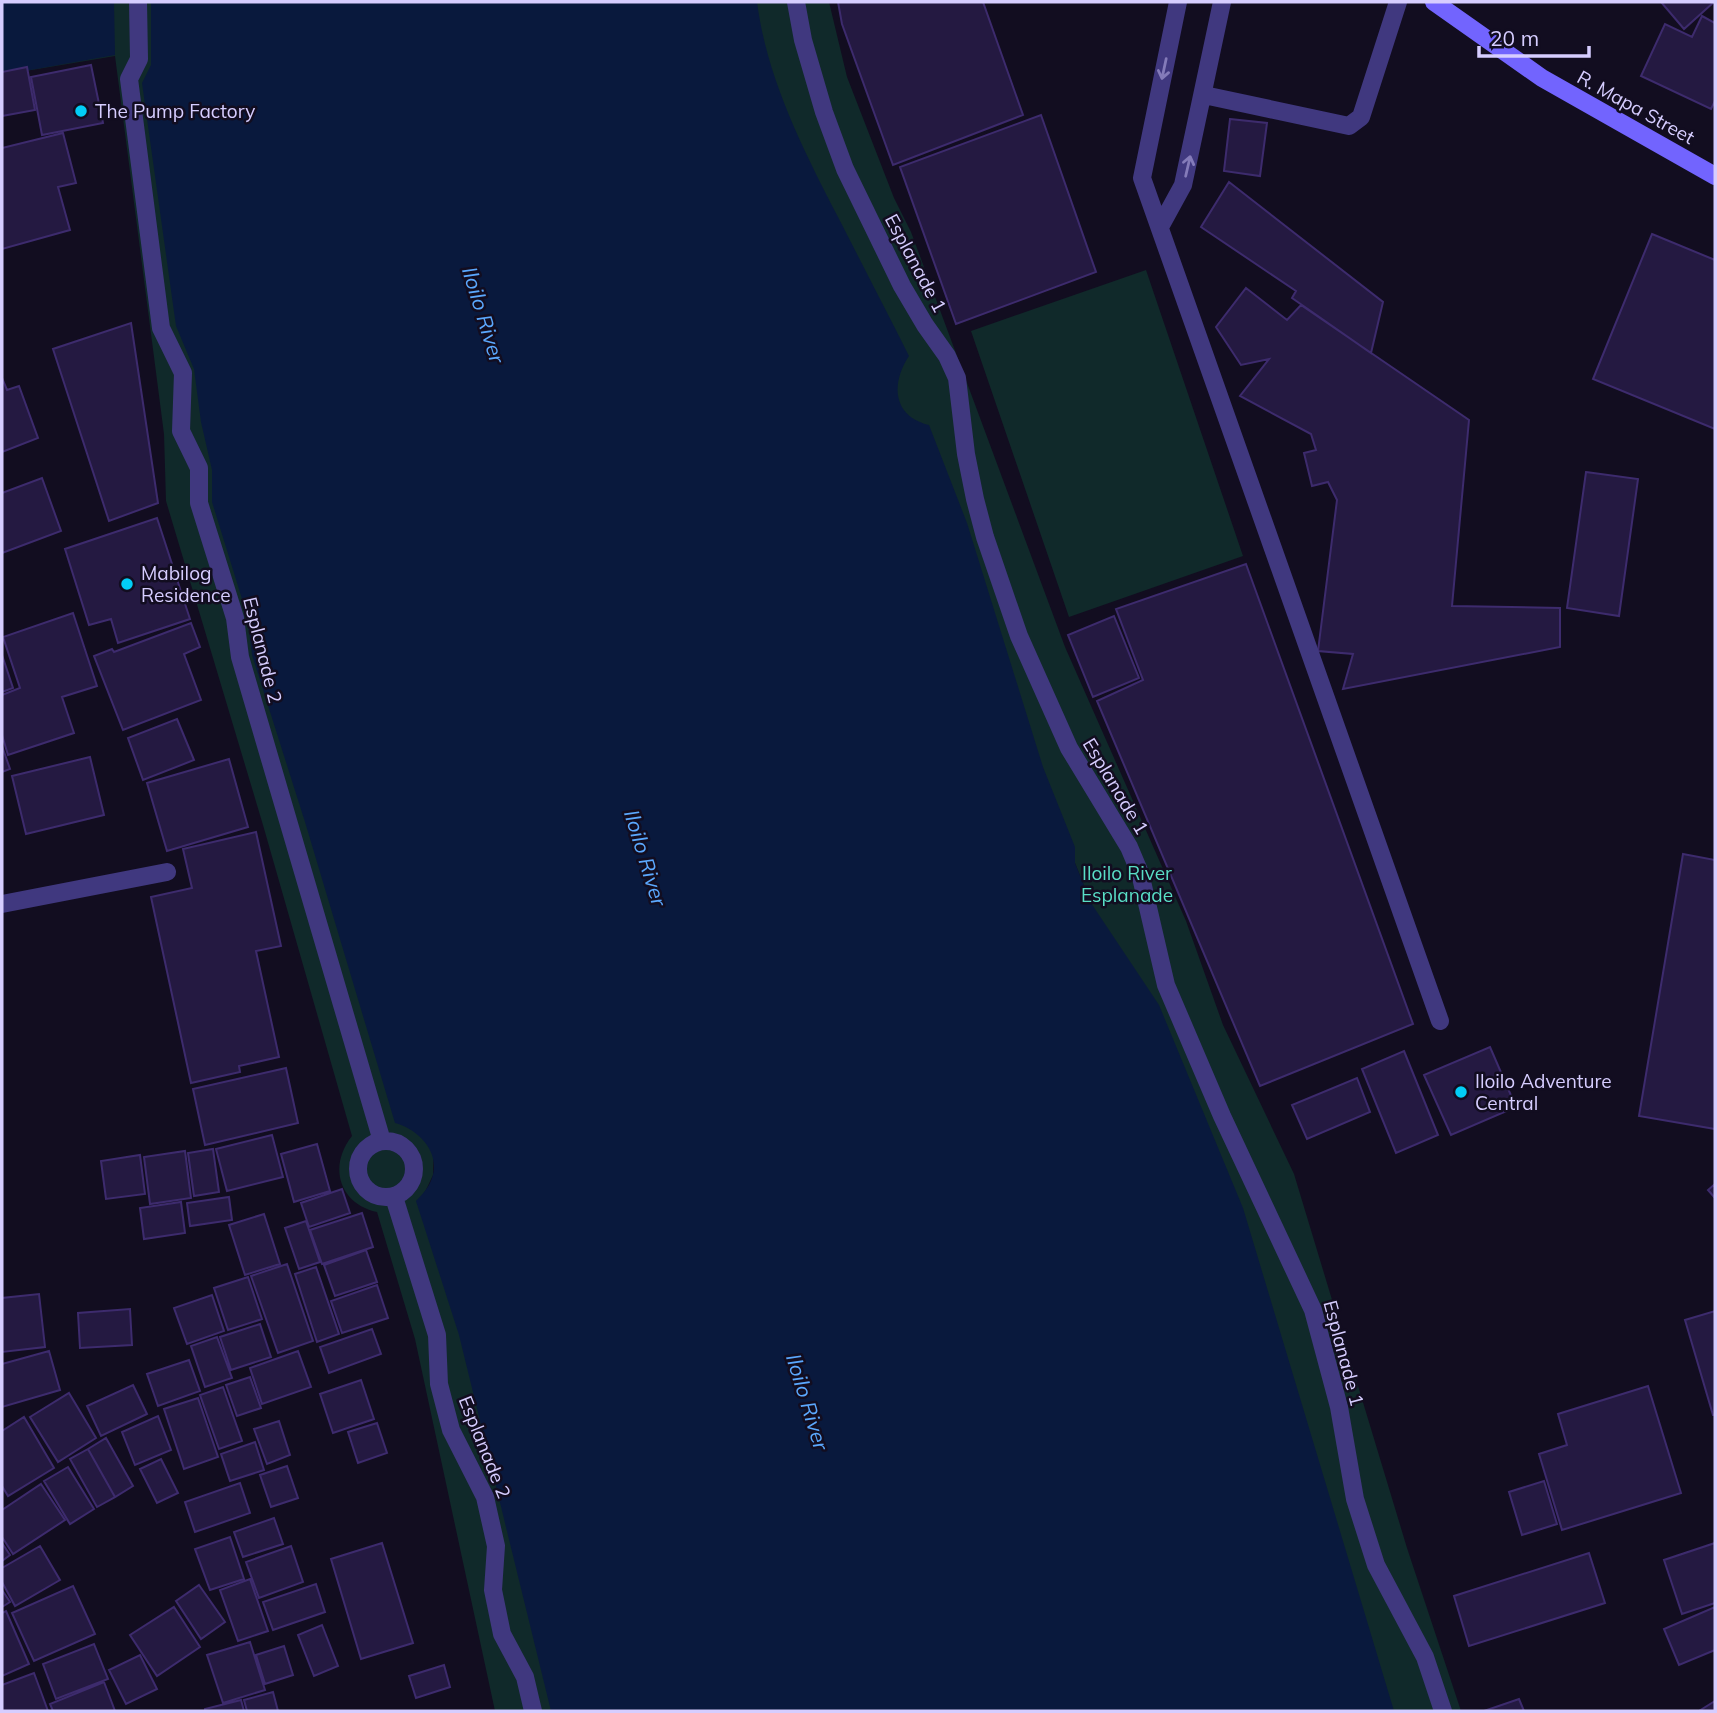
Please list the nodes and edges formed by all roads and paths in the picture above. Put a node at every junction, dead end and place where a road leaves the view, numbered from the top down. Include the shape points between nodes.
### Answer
1 (138, 2) edge
2 (796, 2) edge
3 (1178, 2) edge
4 (1222, 2) edge
5 (1398, 2) edge
6 (1434, 2) edge
7 (1204, 95) junction
8 (1715, 176) edge
9 (1160, 227) junction
10 (167, 872) dead end
11 (2, 904) edge
12 (1440, 1021) dead end
13 (382, 1141) junction
14 (394, 1197) junction
15 (533, 1711) edge
16 (1443, 1711) edge

1 - 13 street, Esplanade 2 via 139,59 129,79 161,328 183,373 181,431 199,468 199,503 235,618 240,657
2 - 16 street, Esplanade 1 via 820,100 845,169 902,286 957,378 975,499 1019,636 1069,748 1129,847 1140,873 1166,985 1313,1310 1339,1406 1359,1512 1376,1565 1425,1657
3 -> 9 street via 1142,178
4 - 7 street
5 - 7 street via 1361,117 1349,126
6 - 8 main road, R. Mapa Street via 1542,78
9 -> 7 street via 1183,185
9 - 12 street
10 - 11 street
13 - 14 street via 402,1145 414,1160 413,1179
13 - 14 street via 361,1156 359,1173 374,1195
14 - 15 street, Esplanade 2 via 437,1335 439,1384 452,1430 485,1497 496,1546 493,1590 502,1634 526,1678

